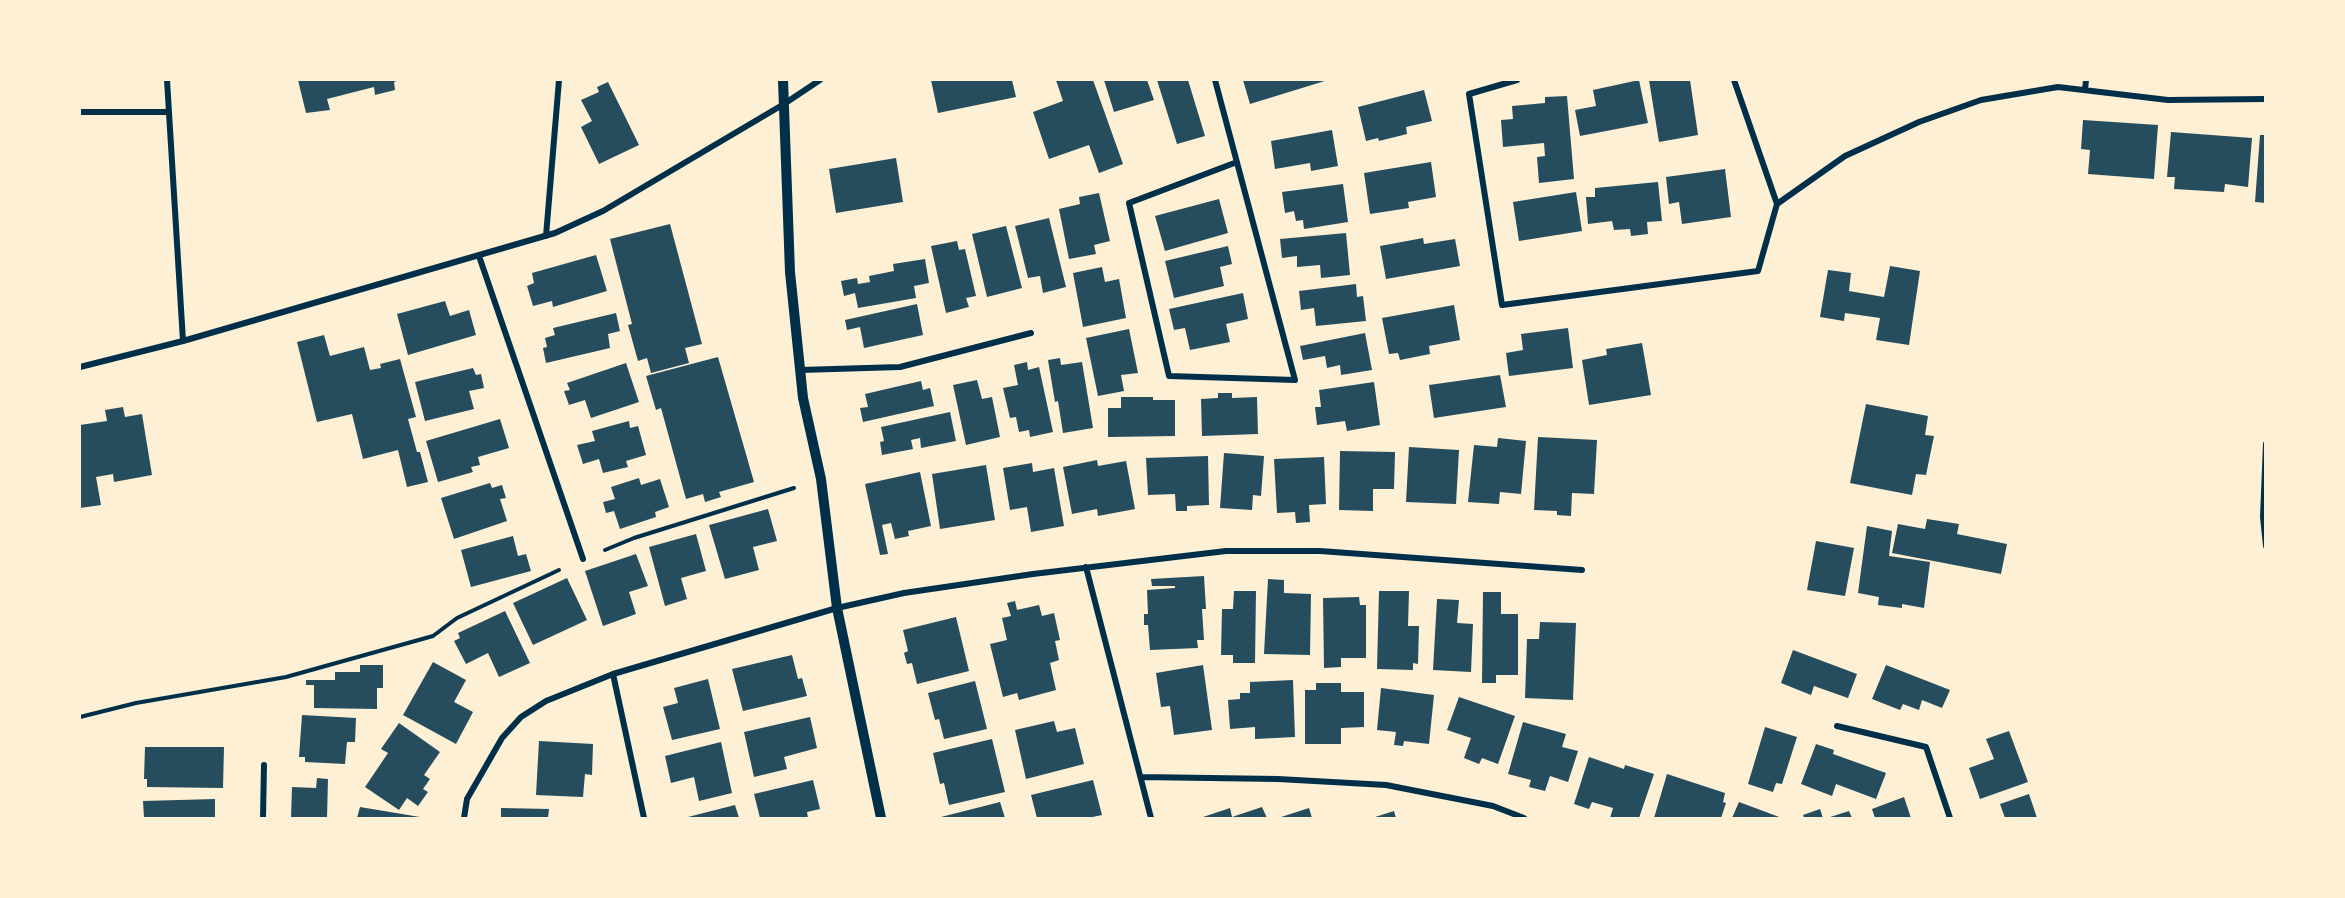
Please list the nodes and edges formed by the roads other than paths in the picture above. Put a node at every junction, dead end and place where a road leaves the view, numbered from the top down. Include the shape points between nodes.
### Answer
1 (167, 80) edge
2 (559, 80) edge
3 (783, 80) edge
4 (820, 80) edge
5 (1215, 80) edge
6 (1517, 80) edge
7 (1734, 80) edge
8 (2086, 80) edge
9 (2085, 90) junction
10 (2265, 99) edge
11 (784, 104) junction
12 (80, 112) edge
13 (169, 112) junction
14 (1237, 162) junction
15 (1777, 204) junction
16 (546, 236) junction
17 (478, 256) junction
18 (1031, 333) dead end
19 (183, 341) junction
20 (80, 367) edge
21 (800, 370) junction
22 (2265, 444) edge
23 (2265, 546) edge
24 (583, 559) road end
25 (1086, 567) junction
26 (1582, 570) dead end
27 (837, 608) junction
28 (613, 674) junction
29 (1837, 726) dead end
30 (264, 765) dead end
31 (1141, 777) junction
32 (263, 819) edge
33 (464, 819) edge
34 (644, 819) edge
35 (881, 819) edge
36 (1151, 819) edge
37 (1524, 819) edge
38 (1950, 819) edge

1 - 13 street
2 - 16 street
3 - 11 street
4 - 11 street
5 - 14 street
6 - 15 street via 1469,94 1502,305 1758,271
7 - 15 street
8 - 9 street
9 - 10 street via 2168,100
9 - 15 street via 2058,87 1981,100 1919,122 1845,156
11 - 16 street via 603,211
11 - 21 street via 790,272
12 - 13 street
13 - 19 street
14 - 14 street via 1262,254 1296,380 1169,376 1129,203
16 - 17 street
17 - 19 street
17 - 24 street
18 - 21 street via 900,367
19 - 20 street
21 - 27 street via 821,479
22 - 23 street
25 - 26 street via 1226,551 1320,551
25 - 27 street via 904,593
25 - 31 street
27 - 28 street
27 - 35 street
28 - 33 street via 546,701 521,717 502,738 467,799
28 - 34 street
29 - 38 street via 1926,747
30 - 32 street
31 - 36 street
31 - 37 street via 1386,785 1493,806

